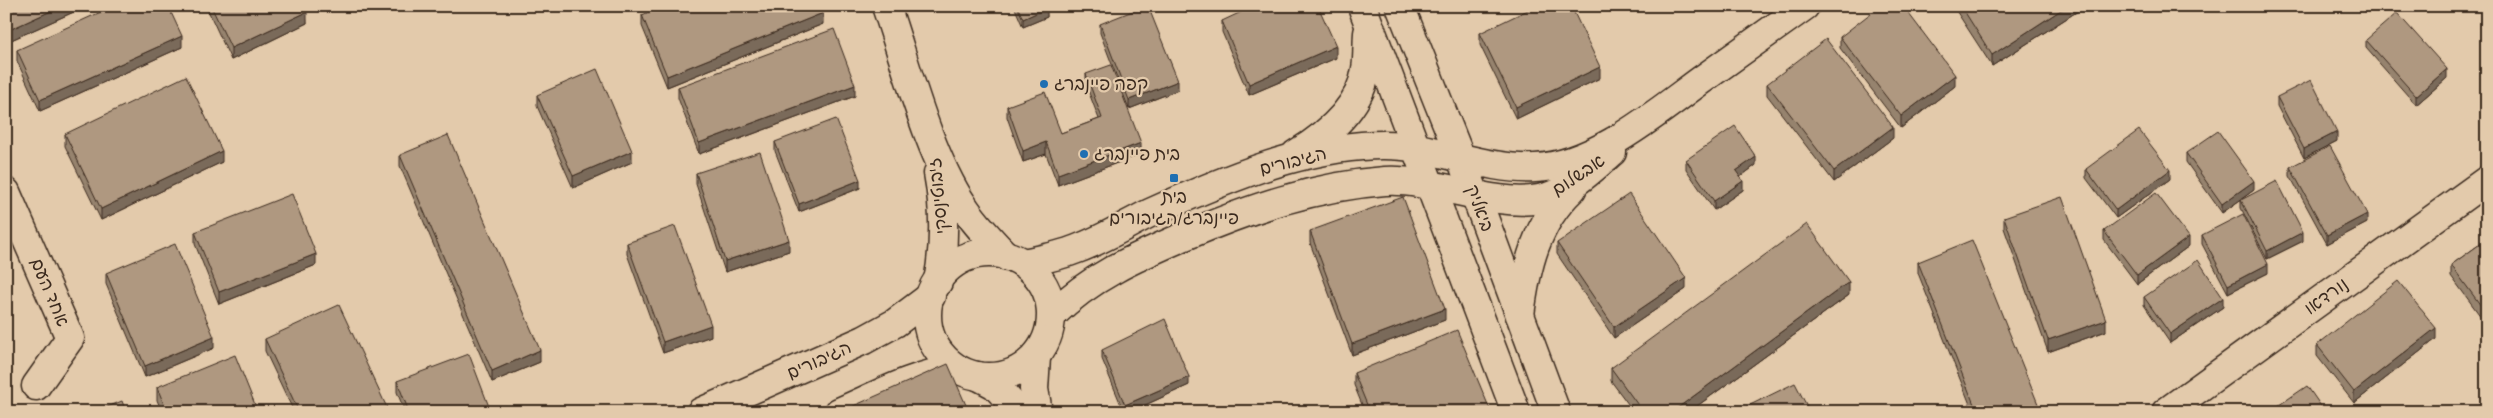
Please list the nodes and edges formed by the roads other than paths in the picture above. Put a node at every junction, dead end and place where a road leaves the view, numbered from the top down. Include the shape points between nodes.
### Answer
1 (886, 6) edge
2 (1400, 6) edge
3 (1805, 6) edge
4 (1365, 14) edge
5 (1654, 115) junction
6 (931, 140) junction
7 (1415, 148) junction
8 (1460, 157) junction
9 (1286, 160) junction
10 (1591, 170) junction
11 (2487, 180) edge
12 (1429, 184) junction
13 (6, 192) edge
14 (1474, 194) junction
15 (1015, 260) junction
16 (935, 289) junction
17 (1052, 314) junction
18 (1520, 319) junction
19 (1036, 356) junction
20 (968, 372) junction
21 (36, 386) dead end
22 (701, 412) edge
23 (839, 412) edge
24 (1019, 412) edge
25 (1038, 412) edge
26 (1516, 412) edge
27 (1556, 412) edge
28 (2166, 412) edge

1 - 6 street, ז'בוטינסקי
2 - 8 street, ביאליק
3 - 5 street, אבשלום
4 - 7 street
4 - 9 street via 1366,70 1354,102 1337,123
5 - 8 street, אבשלום via 1607,144 1562,164 1516,168
5 - 10 street, אבשלום
6 - 15 street, ז'בוטינסקי via 962,203 981,230
6 - 16 street, ז'בוטינסקי via 944,228 943,256
7 - 8 street, הגיבורים
7 - 9 street, הגיבורים via 1382,145
7 - 12 street
8 - 14 street, ביאליק
9 - 15 street, הגיבורים via 1192,195 1078,249 1054,257
10 - 14 street, אבשלום via 1557,193 1540,199 1518,200
10 - 18 street via 1550,213 1538,236 1525,275
11 - 28 street, נורדאו
12 - 14 street, אבשלום
12 - 17 street, הגיבורים via 1388,181 1344,185 1259,208 1146,253 1101,275 1071,295
12 - 26 street
13 - 21 street, אחד העם via 70,338
14 - 18 street, ביאליק
15 - 16 street via 995,253 974,254 954,264
15 - 17 street via 1039,278 1048,293
16 - 20 street via 928,307 934,343 947,360
16 - 22 street, הגיבורים via 895,323 864,340
17 - 19 street via 1047,338
18 - 27 street, ביאליק
19 - 20 street via 1019,370 1000,376
19 - 25 street via 1034,389
20 - 23 street via 934,372 914,378
20 - 24 street via 995,385

